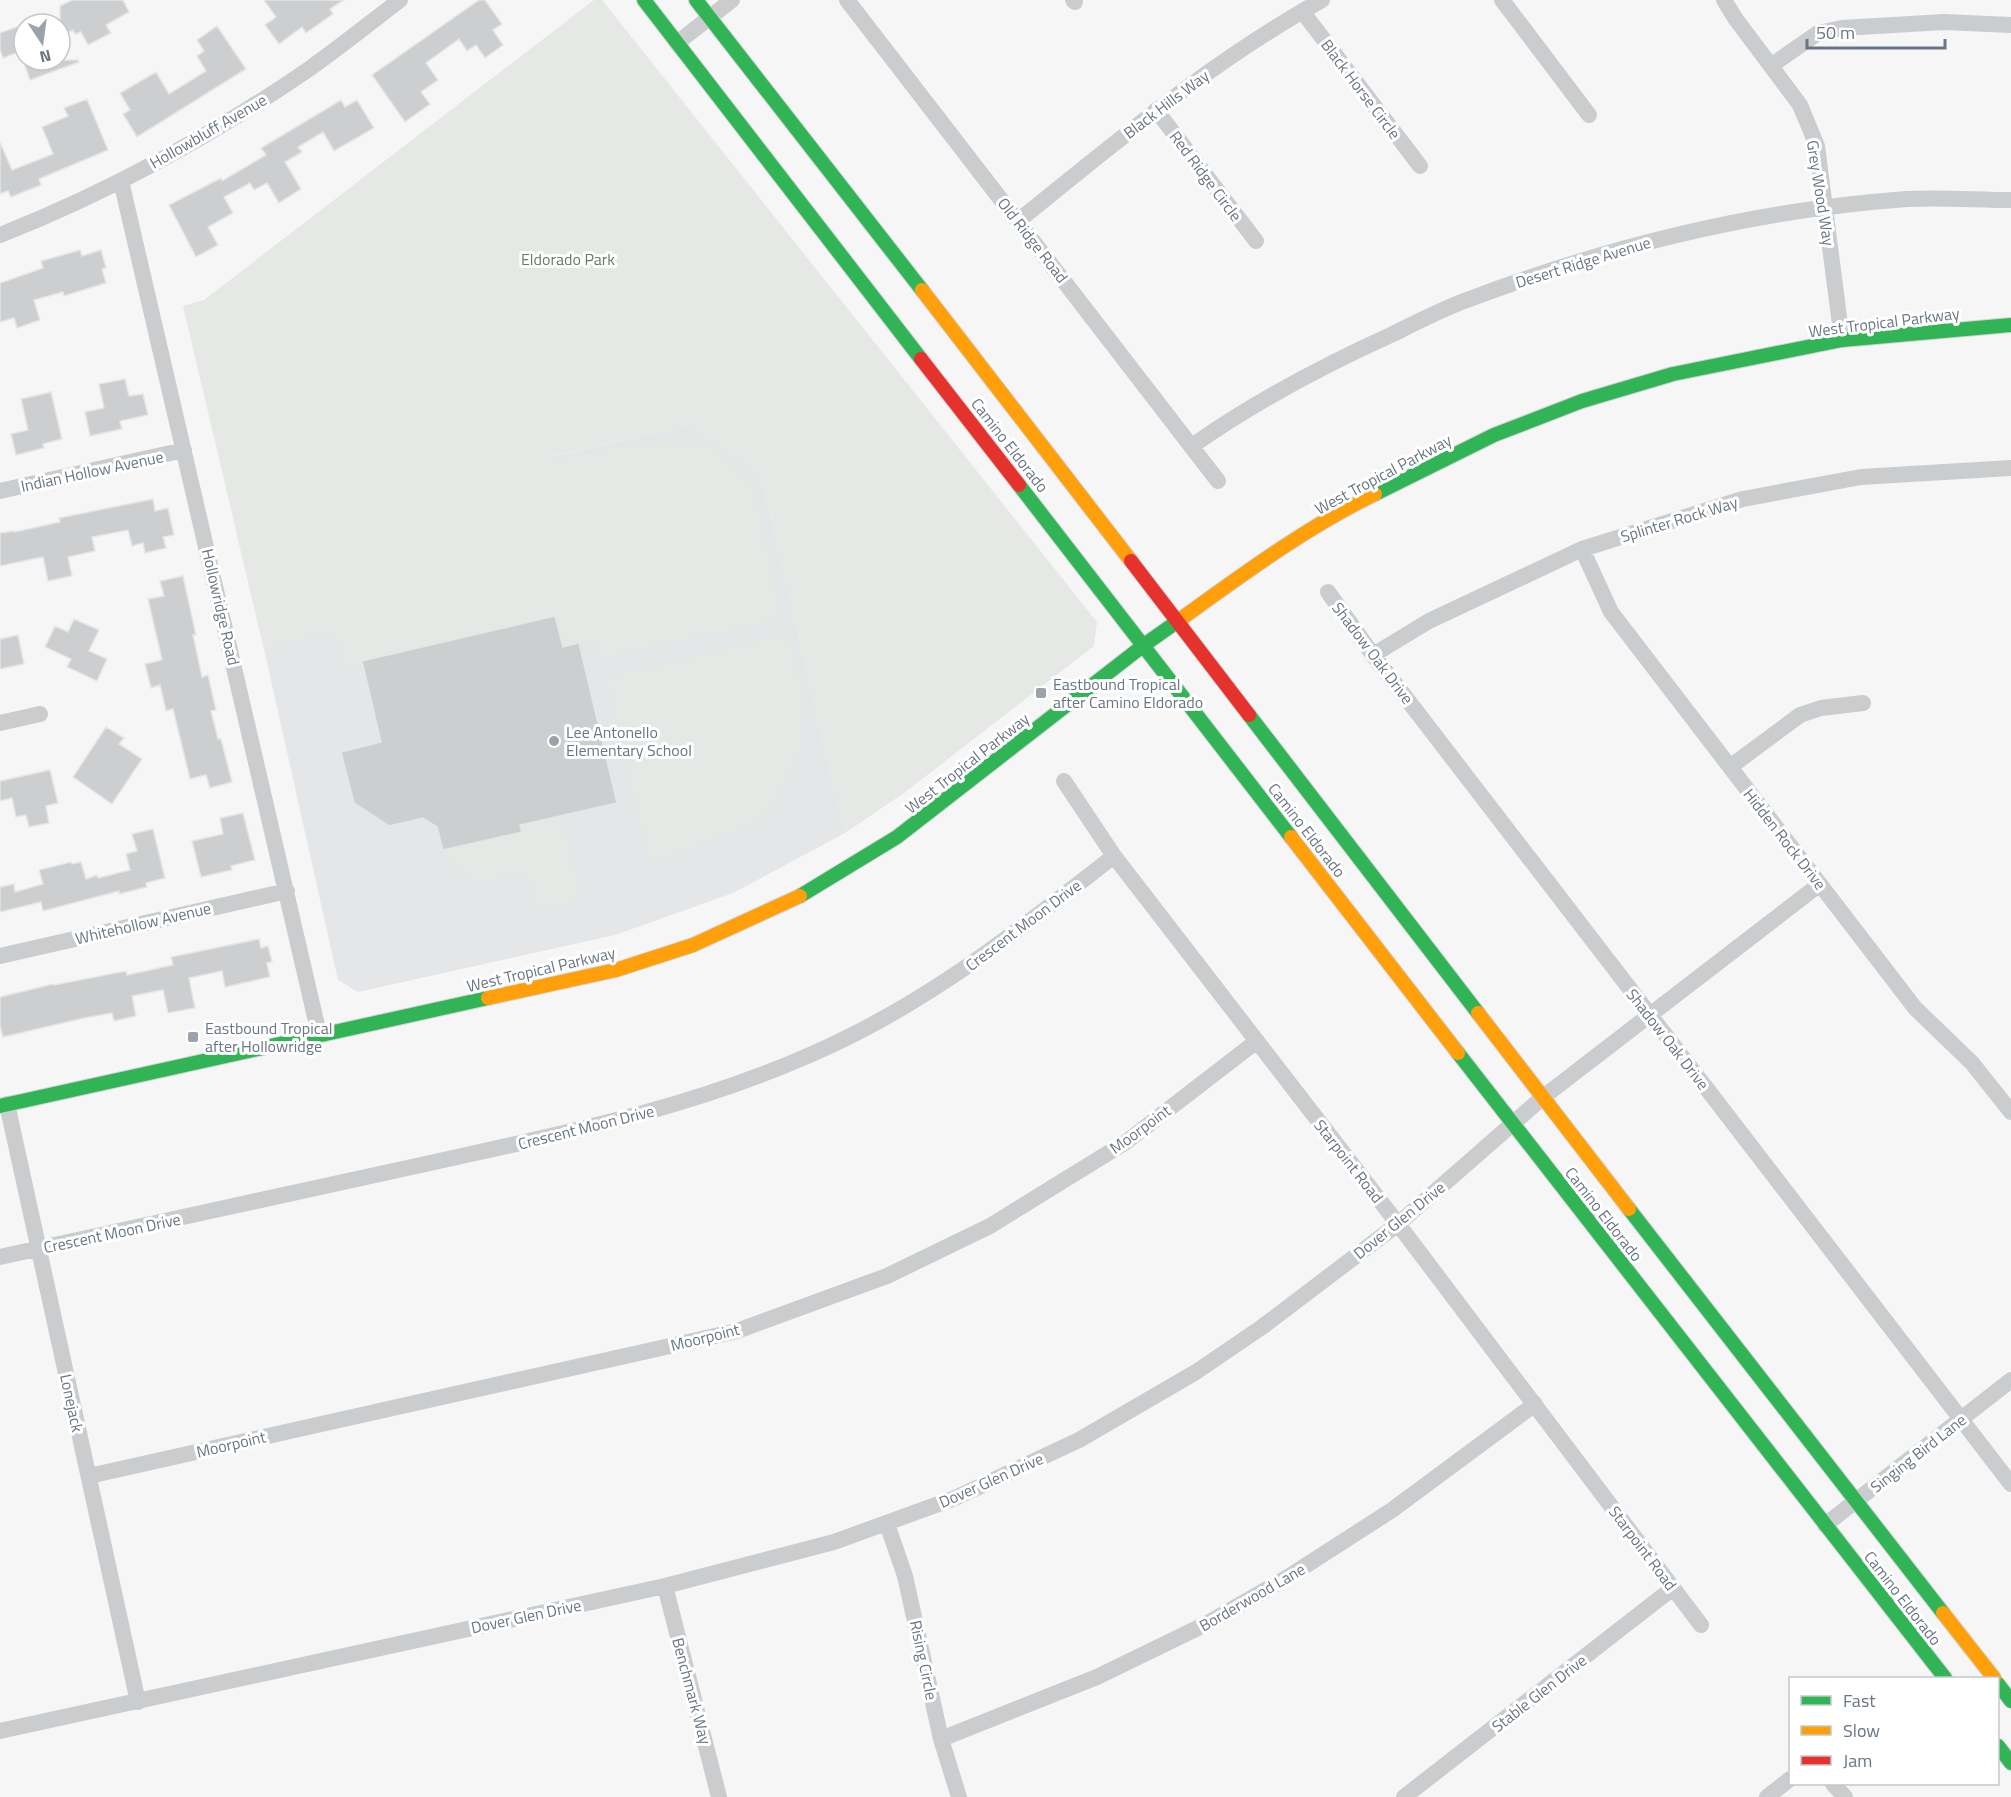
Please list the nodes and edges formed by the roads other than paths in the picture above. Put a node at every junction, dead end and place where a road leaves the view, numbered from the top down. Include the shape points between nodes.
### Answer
1 (400, 0) edge
2 (645, 0) edge
3 (696, 0) edge
4 (732, 0) edge
5 (848, 0) edge
6 (1322, 0) edge
7 (1502, 0) edge
8 (1724, 0) edge
9 (1302, 11) junction
10 (710, 17) junction
11 (2011, 25) edge
12 (677, 43) junction
13 (1772, 65) junction
14 (1156, 110) junction
15 (1589, 115) dead end
16 (1420, 166) dead end
17 (121, 181) junction
18 (2011, 200) edge
19 (1826, 207) junction
20 (1018, 221) junction
21 (0, 235) edge
22 (1256, 241) dead end
23 (2011, 325) edge
24 (1842, 340) junction
25 (1192, 446) junction
26 (184, 450) junction
27 (2011, 468) edge
28 (1218, 481) dead end
29 (0, 491) edge
30 (1582, 549) junction
31 (1328, 592) dead end
32 (1177, 621) junction
33 (1144, 645) junction
34 (1373, 655) junction
35 (1863, 703) dead end
36 (40, 714) dead end
37 (0, 723) edge
38 (1730, 767) junction
39 (1064, 781) dead end
40 (1114, 856) junction
41 (1820, 884) junction
42 (287, 891) junction
43 (0, 956) edge
44 (1650, 1015) junction
45 (319, 1034) junction
46 (1257, 1041) junction
47 (1542, 1098) junction
48 (3, 1105) edge
49 (2010, 1108) edge
50 (1512, 1123) junction
51 (1398, 1224) junction
52 (39, 1249) junction
53 (0, 1257) edge
54 (2011, 1380) edge
55 (1535, 1404) junction
56 (1961, 1419) junction
57 (89, 1476) junction
58 (2011, 1484) edge
59 (1856, 1503) junction
60 (887, 1524) junction
61 (1826, 1525) junction
62 (664, 1586) junction
63 (1673, 1588) junction
64 (1701, 1625) dead end
65 (1944, 1677) edge
66 (1993, 1677) edge
67 (1999, 1684) edge
68 (2011, 1701) edge
69 (138, 1702) junction
70 (0, 1731) edge
71 (941, 1739) junction
72 (1999, 1747) edge
73 (2011, 1763) edge
74 (1789, 1780) edge
75 (1834, 1785) edge
76 (719, 1797) edge
77 (959, 1797) edge
78 (1404, 1797) edge
79 (1767, 1797) edge
80 (1845, 1797) edge

1 - 17 street, Hollowbluff Avenue via 241,114
2 - 12 main road, Camino Eldorado
3 - 10 main road, Camino Eldorado
4 - 10 street
5 - 20 street, Old Ridge Road
6 - 9 street, Black Hills Way
7 - 15 street
8 - 13 street, Grey Wood Way
9 - 14 street, Black Hills Way via 1230,56
9 - 16 street, Black Horse Circle
10 - 12 street
10 - 32 main road, Camino Eldorado
11 - 13 street via 1944,22 1842,27 1818,33
12 - 33 main road, Camino Eldorado
13 - 19 street, Grey Wood Way via 1800,105 1817,146
14 - 20 street, Black Hills Way
14 - 22 street, Red Ridge Circle
17 - 21 street, Hollowbluff Avenue
17 - 26 street, Hollowridge Road
18 - 19 street, Desert Ridge Avenue via 1909,199
19 - 24 street, Grey Wood Way
19 - 25 street, Desert Ridge Avenue via 1698,228 1585,258 1465,301 1324,365 1234,416
20 - 25 street, Old Ridge Road
23 - 24 main road, West Tropical Parkway
24 - 32 main road, West Tropical Parkway via 1672,374 1582,401 1494,435 1346,508
25 - 28 street, Old Ridge Road
26 - 29 street, Indian Hollow Avenue
26 - 42 street, Hollowridge Road
27 - 30 street, Splinter Rock Way via 1861,477 1755,497
30 - 34 street, Splinter Rock Way via 1429,621
30 - 38 street, Hidden Rock Drive via 1611,612
31 - 34 street, Shadow Oak Drive
32 - 33 main road, West Tropical Parkway
32 - 47 main road, Camino Eldorado
33 - 45 main road, West Tropical Parkway via 907,831 797,898 693,945 616,970
33 - 50 main road, Camino Eldorado
34 - 44 street, Shadow Oak Drive
35 - 38 street via 1800,715
36 - 37 street
38 - 41 street, Hidden Rock Drive
39 - 40 street, Starpoint Road
40 - 46 street, Starpoint Road
40 - 52 street, Crescent Moon Drive via 993,950 914,1001 814,1053 727,1089 619,1121
41 - 44 street, Dover Glen Drive
41 - 49 street, Hidden Rock Drive via 1915,1008 1972,1063
42 - 43 street, Whitehollow Avenue
42 - 45 street, Hollowridge Road
44 - 47 street, Dover Glen Drive
44 - 56 street, Shadow Oak Drive
45 - 48 main road, West Tropical Parkway
46 - 51 street, Starpoint Road
46 - 57 street, Moorpoint via 1125,1142 990,1226 887,1276 737,1331
47 - 50 street, Dover Glen Drive
47 - 59 main road, Camino Eldorado
48 - 52 street, Lonejack
50 - 51 street, Dover Glen Drive
50 - 61 main road, Camino Eldorado
51 - 55 street, Starpoint Road
51 - 60 street, Dover Glen Drive via 1196,1372 1079,1440 955,1498
52 - 53 street, Crescent Moon Drive
52 - 57 street, Lonejack
54 - 56 street, Singing Bird Lane
55 - 63 street, Starpoint Road
55 - 71 street, Borderwood Lane via 1392,1510 1208,1623 1097,1677
56 - 58 street, Shadow Oak Drive
56 - 59 street, Singing Bird Lane
57 - 69 street, Lonejack
59 - 61 street, Singing Bird Lane
59 - 66 main road, Camino Eldorado
60 - 62 street, Dover Glen Drive via 834,1542
60 - 71 street, Rising Circle via 905,1576
61 - 65 main road, Camino Eldorado
62 - 69 street, Dover Glen Drive
62 - 76 street, Benchmark Way
63 - 64 street, Starpoint Road
63 - 78 street, Stable Glen Drive
67 - 68 main road
69 - 70 street, Dover Glen Drive
71 - 77 street, Rising Circle
72 - 73 main road
74 - 79 street
75 - 80 street

